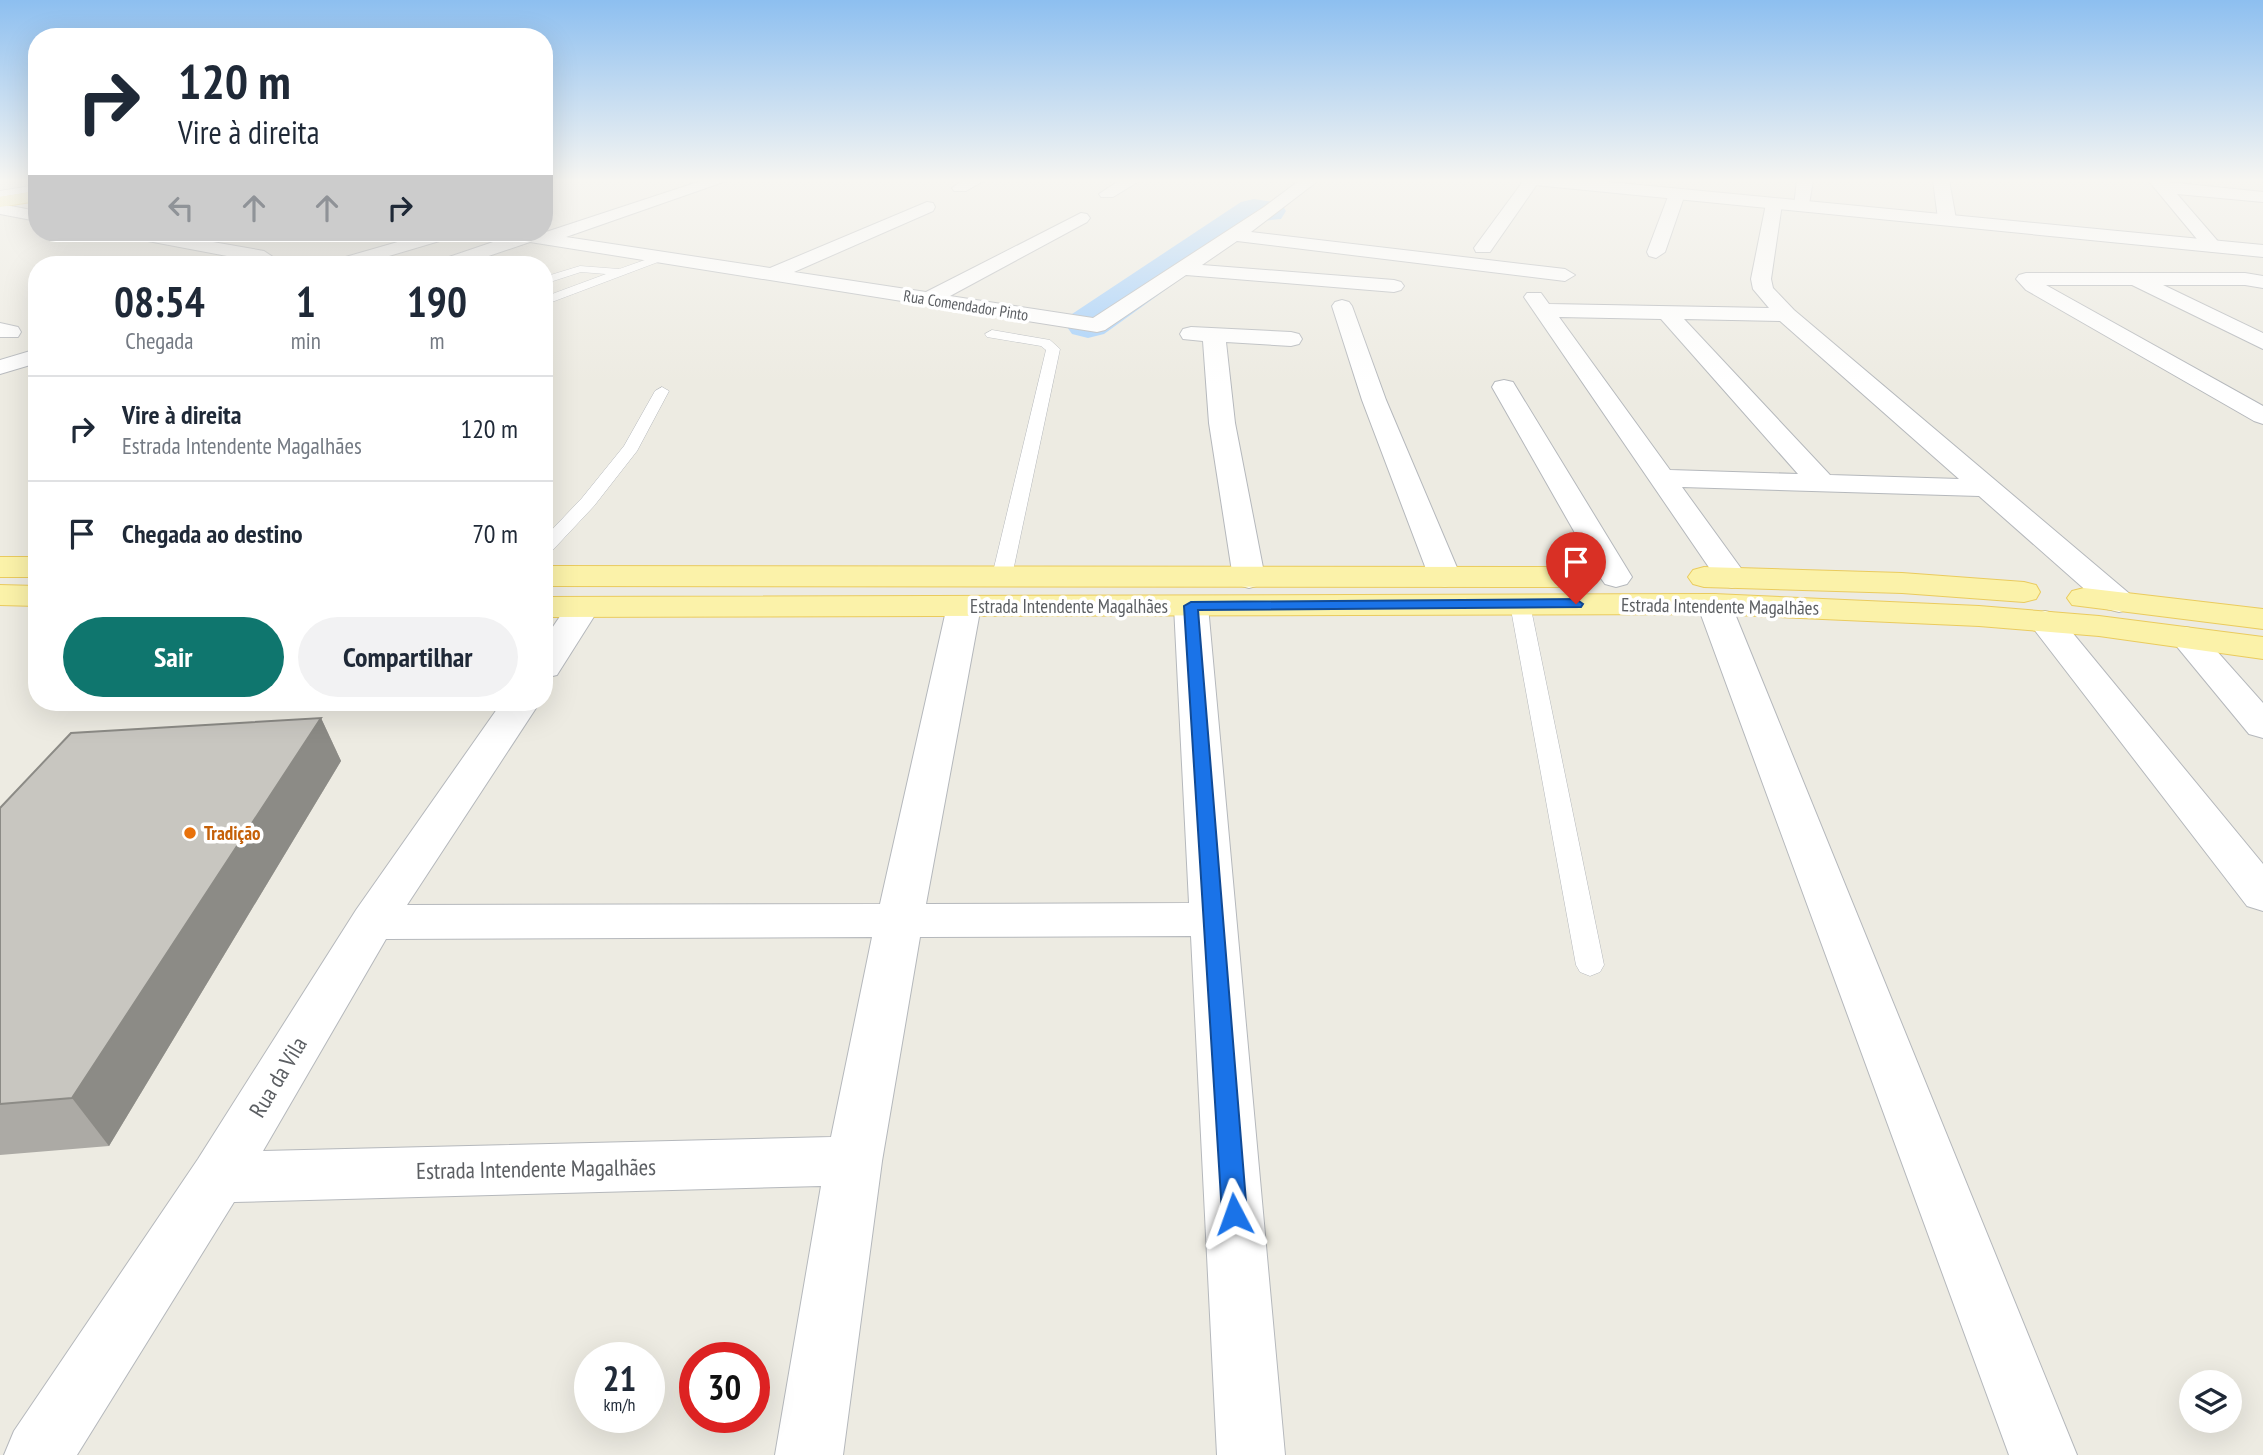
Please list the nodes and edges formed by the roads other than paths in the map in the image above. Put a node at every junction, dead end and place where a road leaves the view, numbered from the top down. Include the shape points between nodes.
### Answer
1 (214, 248) edge
2 (397, 248) edge
3 (501, 248) edge
4 (605, 248) edge
5 (832, 248) edge
6 (1025, 248) edge
7 (1216, 248) edge
8 (1341, 248) edge
9 (1658, 248) edge
10 (1763, 248) edge
11 (2232, 248) edge
12 (2263, 251) edge
13 (1656, 252) dead end
14 (258, 256) edge
15 (369, 256) edge
16 (474, 256) edge
17 (662, 257) junction
18 (1184, 269) junction
19 (622, 272) junction
20 (771, 275) junction
21 (1565, 275) dead end
22 (2131, 277) junction
23 (553, 278) edge
24 (2263, 282) edge
25 (1394, 286) dead end
26 (553, 298) edge
27 (929, 299) junction
28 (1342, 306) dead end
29 (1666, 312) junction
30 (1786, 315) junction
31 (992, 334) dead end
32 (1291, 339) dead end
33 (2263, 342) edge
34 (28, 359) edge
35 (0, 368) edge
36 (1504, 387) dead end
37 (662, 391) dead end
38 (2263, 416) edge
39 (1663, 478) junction
40 (1822, 483) junction
41 (1988, 488) junction
42 (553, 539) edge
43 (0, 567) edge
44 (28, 568) edge
45 (553, 576) edge
46 (1002, 576) junction
47 (1445, 577) junction
48 (1616, 577) junction
49 (1249, 578) junction
50 (1723, 591) junction
51 (0, 595) edge
52 (28, 596) edge
53 (2119, 601) junction
54 (1520, 604) junction
55 (964, 606) junction
56 (1191, 606) junction
57 (553, 607) edge
58 (583, 607) junction
59 (2263, 619) edge
60 (2045, 621) junction
61 (2186, 637) junction
62 (2263, 648) edge
63 (553, 653) edge
64 (515, 711) edge
65 (2263, 726) edge
66 (2263, 895) edge
67 (1214, 919) junction
68 (899, 921) junction
69 (372, 922) junction
70 (1590, 965) dead end
71 (855, 1161) junction
72 (218, 1177) junction
73 (38, 1455) edge
74 (809, 1455) edge
75 (1251, 1455) edge
76 (2043, 1455) edge

1 - 14 street
2 - 15 street
3 - 16 street
4 - 17 street, Rua Comendador Pinto
5 - 20 street
6 - 27 street
7 - 18 street
8 - 21 street
9 - 13 street
10 - 30 street via 1763,289
11 - 12 street
17 - 19 lane
17 - 20 street, Rua Comendador Pinto
18 - 25 street
18 - 27 street, Rua Comendador Pinto via 1094,325
19 - 23 lane via 586,269
19 - 26 lane
20 - 27 street, Rua Comendador Pinto
22 - 24 street
22 - 33 street
22 - 38 street via 2026,279
28 - 47 street
29 - 30 street
29 - 39 street via 1539,303
29 - 40 street
30 - 41 street
31 - 46 lane via 1045,343 1053,349
32 - 49 street via 1203,335
34 - 35 street
36 - 48 street
37 - 42 lane via 631,447 589,502
39 - 40 street
39 - 50 street
40 - 41 street
41 - 53 street
43 - 44 main road
45 - 46 main road, Estrada Intendente Magalhães
46 - 49 main road, Estrada Intendente Magalhães
47 - 48 main road, Estrada Intendente Magalhães
47 - 49 main road, Estrada Intendente Magalhães
48 - 50 main road, Estrada Intendente Magalhães
50 - 53 main road, Estrada Intendente Magalhães via 1902,583
50 - 54 main road, Estrada Intendente Magalhães
50 - 60 main road, Estrada Intendente Magalhães
50 - 76 street
51 - 52 main road
53 - 59 main road, Estrada Intendente Magalhães
54 - 56 main road, Estrada Intendente Magalhães
54 - 70 lane
55 - 56 main road, Estrada Intendente Magalhães
55 - 58 main road, Estrada Intendente Magalhães
55 - 68 street
56 - 67 street
57 - 58 main road, Estrada Intendente Magalhães
58 - 63 street
60 - 61 main road, Estrada Intendente Magalhães
60 - 66 street
61 - 62 main road, Estrada Intendente Magalhães
61 - 65 street
64 - 69 street, Rua da Vila
67 - 68 street
67 - 75 street
68 - 69 street
68 - 71 street
69 - 72 street, Rua da Vila
71 - 72 street, Estrada Intendente Magalhães
71 - 74 street
72 - 73 street, Rua da Vila

